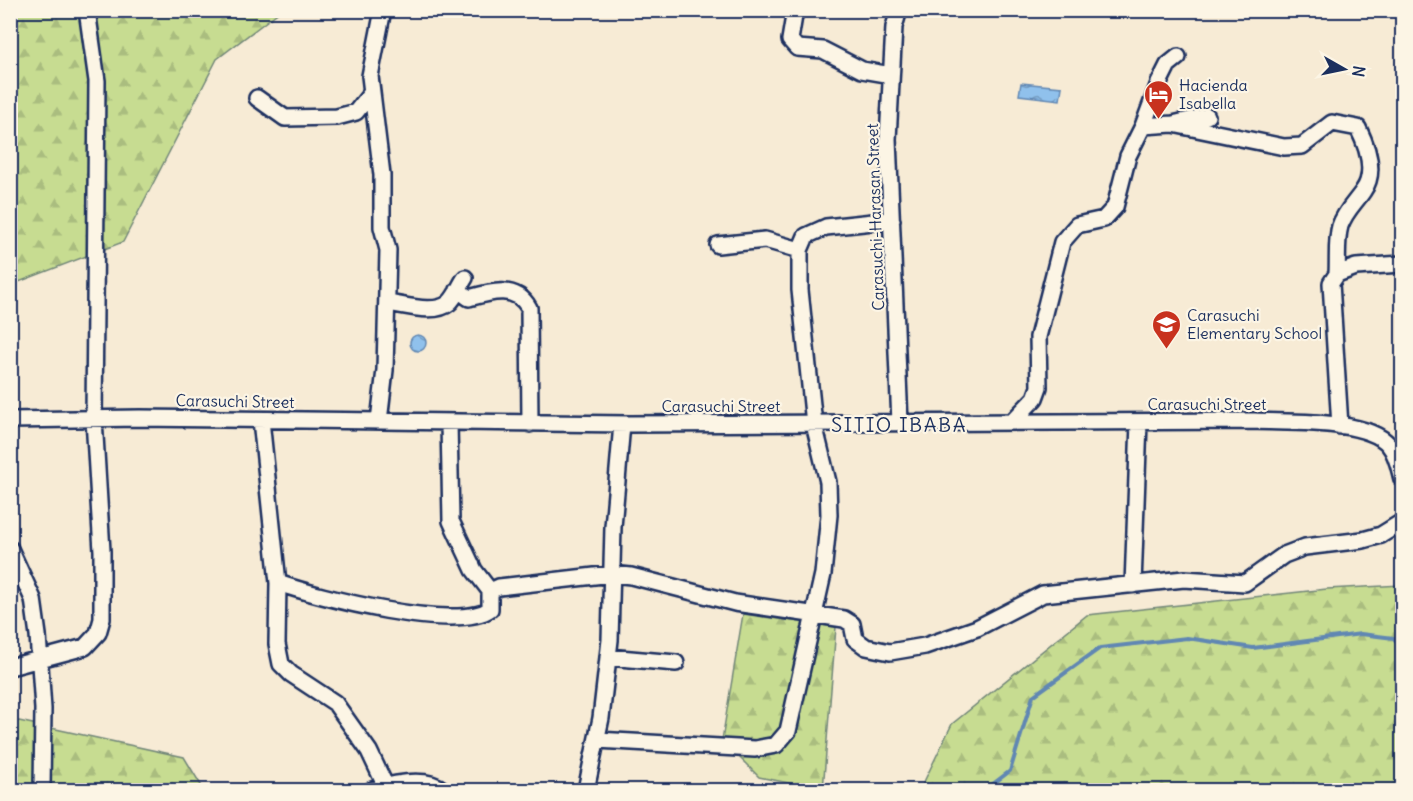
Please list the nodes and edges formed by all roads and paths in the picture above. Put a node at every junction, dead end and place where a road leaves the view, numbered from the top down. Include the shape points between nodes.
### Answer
1 (87, 10) edge
2 (383, 10) edge
3 (795, 10) edge
4 (899, 10) edge
5 (1178, 57) dead end
6 (891, 75) junction
7 (372, 92) junction
8 (257, 98) dead end
9 (1207, 116) dead end
10 (1173, 124) junction
11 (1143, 126) junction
12 (892, 220) junction
13 (718, 244) dead end
14 (800, 250) junction
15 (1402, 264) edge
16 (1337, 273) junction
17 (387, 303) junction
18 (94, 419) junction
19 (10, 420) edge
20 (261, 420) junction
21 (379, 421) junction
22 (1012, 422) junction
23 (1138, 422) junction
24 (448, 423) junction
25 (900, 423) junction
26 (530, 424) junction
27 (622, 424) junction
28 (814, 424) junction
29 (1340, 426) junction
30 (1402, 479) edge
31 (1402, 522) edge
32 (10, 549) edge
33 (612, 574) junction
34 (278, 583) junction
35 (1133, 585) junction
36 (490, 591) junction
37 (815, 614) junction
38 (608, 657) junction
39 (40, 661) junction
40 (676, 663) dead end
41 (10, 667) edge
42 (597, 740) junction
43 (379, 789) edge
44 (42, 790) edge
45 (442, 790) edge
46 (586, 790) edge

1 - 18 street via 97,81
2 - 7 street via 370,76
3 - 6 street via 790,40 797,48 823,50 862,70
4 - 6 street, Carasuchi-Harasan Street
5 - 11 street via 1168,65
6 - 12 street, Carasuchi-Harasan Street via 888,139
7 - 8 street via 356,112 337,117 285,118
7 - 17 street via 382,175 382,227 388,250
9 - 10 street
10 - 11 street
10 - 16 street via 1284,147 1302,146 1332,123 1358,128 1368,149 1369,170 1365,189 1347,209 1339,228
11 - 22 street via 1128,156 1115,207 1104,219 1077,225 1062,242 1038,337 1039,387 1035,398
12 - 14 street via 826,227 806,236
12 - 25 street, Carasuchi-Harasan Street
13 - 14 street via 765,240
14 - 28 street via 800,290
15 - 16 street via 1356,267
16 - 29 street via 1331,283
17 - 21 street
17 - 26 street via 438,308 451,301 461,284 469,298 495,291 509,292 525,300 529,308
18 - 19 street, Carasuchi Street
18 - 20 street, Carasuchi Street
18 - 39 street via 102,619 98,633 85,647
20 - 21 street, Carasuchi Street
20 - 34 street
21 - 24 street, Carasuchi Street
22 - 23 street, Carasuchi Street
22 - 25 street, Carasuchi Street
23 - 29 street, Carasuchi Street via 1254,421
23 - 35 street
24 - 26 street, Carasuchi Street
24 - 36 street via 451,521 474,570
25 - 28 street, Carasuchi Street
26 - 27 street, Carasuchi Street
27 - 28 street, Carasuchi Street
27 - 33 street
28 - 37 street via 828,482 829,515 828,546
29 - 30 street, Carasuchi Street via 1374,433 1389,444
31 - 35 street via 1381,535 1305,547 1284,555 1245,583 1184,579
32 - 39 street via 33,599
33 - 36 street
33 - 37 street via 735,603
33 - 38 street
34 - 36 street via 437,618 480,616 490,609
34 - 43 street via 280,664 335,703 369,751
35 - 37 street via 1043,594 977,628 925,646 890,652 866,647 855,639 852,624 844,619
37 - 42 street via 788,731 776,745 755,749
38 - 40 street
38 - 42 street
39 - 41 street
39 - 44 street
42 - 46 street
43 - 45 street via 425,782

